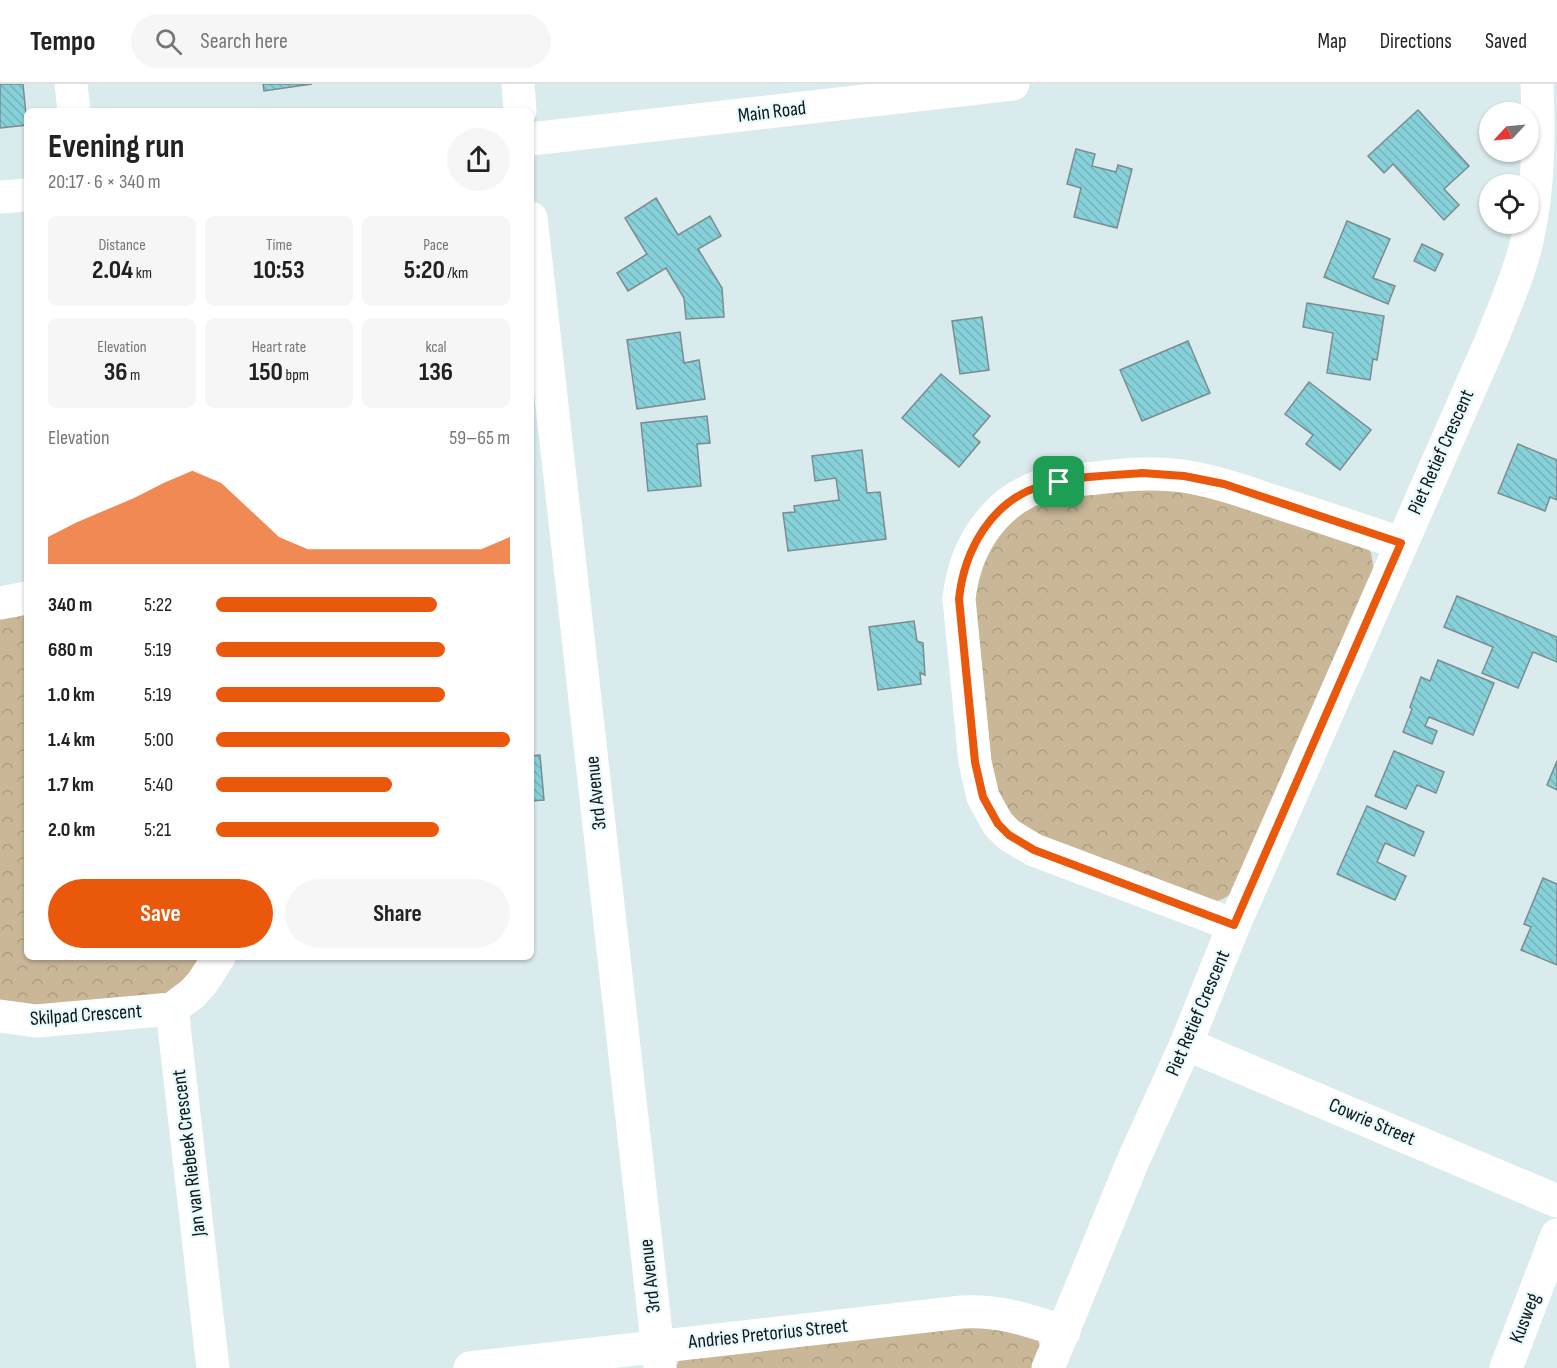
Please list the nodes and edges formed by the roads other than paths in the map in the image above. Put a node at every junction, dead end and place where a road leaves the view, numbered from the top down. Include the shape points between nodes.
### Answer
1 (71, 84) edge
2 (518, 84) edge
3 (1013, 84) edge
4 (1537, 84) edge
5 (74, 108) edge
6 (520, 108) edge
7 (534, 139) edge
8 (24, 195) edge
9 (0, 198) edge
10 (534, 245) edge
11 (1401, 543) junction
12 (24, 599) edge
13 (0, 603) edge
14 (1234, 925) junction
15 (217, 960) edge
16 (172, 1009) junction
17 (0, 1016) edge
18 (1186, 1044) junction
19 (1557, 1201) edge
20 (1557, 1234) edge
21 (1064, 1332) junction
22 (659, 1357) edge
23 (213, 1368) edge
24 (470, 1368) edge
25 (1048, 1368) edge
26 (1506, 1368) edge

1 - 5 street
2 - 6 street
3 - 7 street, Main Road
4 - 11 street, Piet Retief Crescent via 1538,172 1527,243 1491,341
8 - 9 street
10 - 22 street, 3rd Avenue
11 - 14 street, Piet Retief Crescent
11 - 14 street via 1224,484 1142,473 1059,482 1021,494 988,522 967,560 959,599 975,762 983,797 998,824 1034,850
12 - 13 street
14 - 18 street, Piet Retief Crescent
15 - 16 street via 192,994
16 - 17 street, Skilpad Crescent via 36,1021
16 - 23 street, Jan van Riebeek Crescent
18 - 19 street, Cowrie Street
18 - 21 street, Piet Retief Crescent via 1133,1161
20 - 26 street, Kusweg
21 - 22 street, Andries Pretorius Street via 1016,1316 978,1311
21 - 25 street, Piet Retief Crescent
22 - 24 street, Andries Pretorius Street

